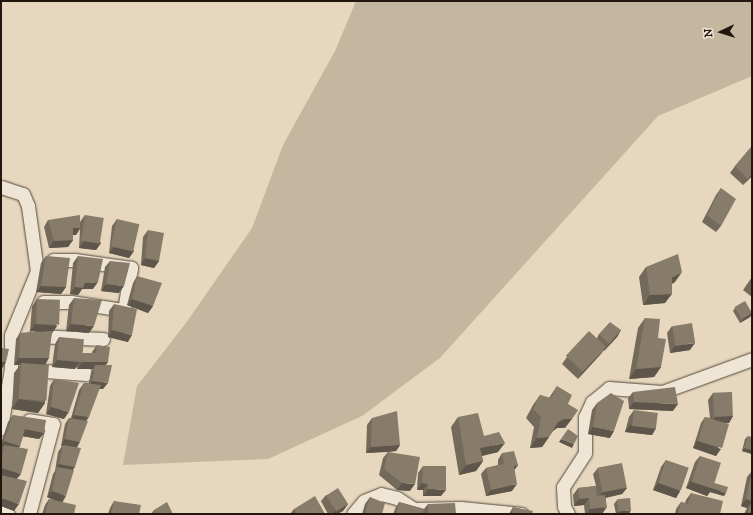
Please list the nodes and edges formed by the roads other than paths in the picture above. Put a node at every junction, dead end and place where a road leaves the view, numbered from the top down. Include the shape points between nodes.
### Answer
1 (1, 187) edge
2 (35, 260) junction
3 (26, 302) junction
4 (11, 336) junction
5 (103, 339) dead end
6 (752, 359) edge
7 (11, 368) junction
8 (86, 374) dead end
9 (5, 415) junction
10 (1, 428) edge
11 (1, 512) edge
12 (8, 514) edge
13 (29, 514) edge
14 (353, 514) edge
15 (522, 514) edge
16 (568, 514) edge

1 - 2 street via 23,194 28,206
2 - 3 street via 37,271
2 - 3 street via 75,260 131,268 124,310 71,302
3 - 4 street
4 - 5 street
4 - 7 street
6 - 16 street via 662,392 609,388 592,402 585,417 585,453 563,487 564,506
7 - 8 street
7 - 9 street
9 - 10 street
9 - 13 street via 53,424
11 - 12 street
14 - 15 street via 364,501 381,494 397,498 414,509 461,508

